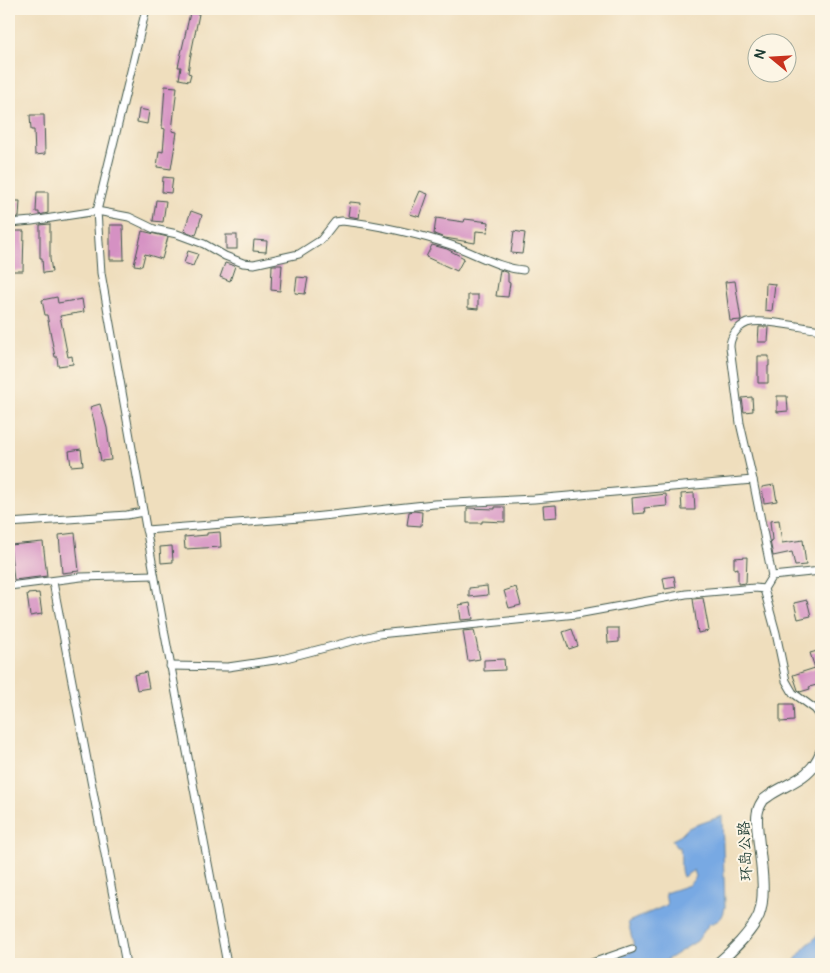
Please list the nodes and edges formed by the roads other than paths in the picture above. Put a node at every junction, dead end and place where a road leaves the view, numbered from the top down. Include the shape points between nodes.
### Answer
1 (146, 9) edge
2 (97, 211) junction
3 (9, 223) edge
4 (523, 270) dead end
5 (821, 330) edge
6 (752, 480) junction
7 (143, 512) junction
8 (9, 523) edge
9 (146, 530) junction
10 (821, 571) edge
11 (154, 575) junction
12 (772, 576) junction
13 (53, 582) junction
14 (9, 586) edge
15 (764, 590) junction
16 (170, 666) junction
17 (821, 718) edge
18 (821, 752) edge
19 (632, 949) dead end
20 (126, 964) edge
21 (227, 964) edge
22 (589, 964) edge
23 (717, 964) edge

1 - 2 street
2 - 3 street
2 - 4 street via 129,217 154,229 204,244 225,256 254,264 299,254 321,240 335,222 342,221 430,239 502,266
2 - 7 street via 100,273
5 - 6 street via 758,321 741,326 730,340 740,423
6 - 9 street
6 - 12 street
7 - 8 street
7 - 9 street
9 - 11 street
10 - 12 street
11 - 13 street via 81,577
11 - 16 street
12 - 15 street
13 - 14 street
13 - 20 street
15 - 16 street via 686,594 577,614 388,633 282,659 228,667
15 - 17 street via 786,681 793,693 815,709
16 - 21 street
18 - 23 street, 环岛公路 via 812,769 800,779 762,801 757,816 762,882 758,916
19 - 22 street

